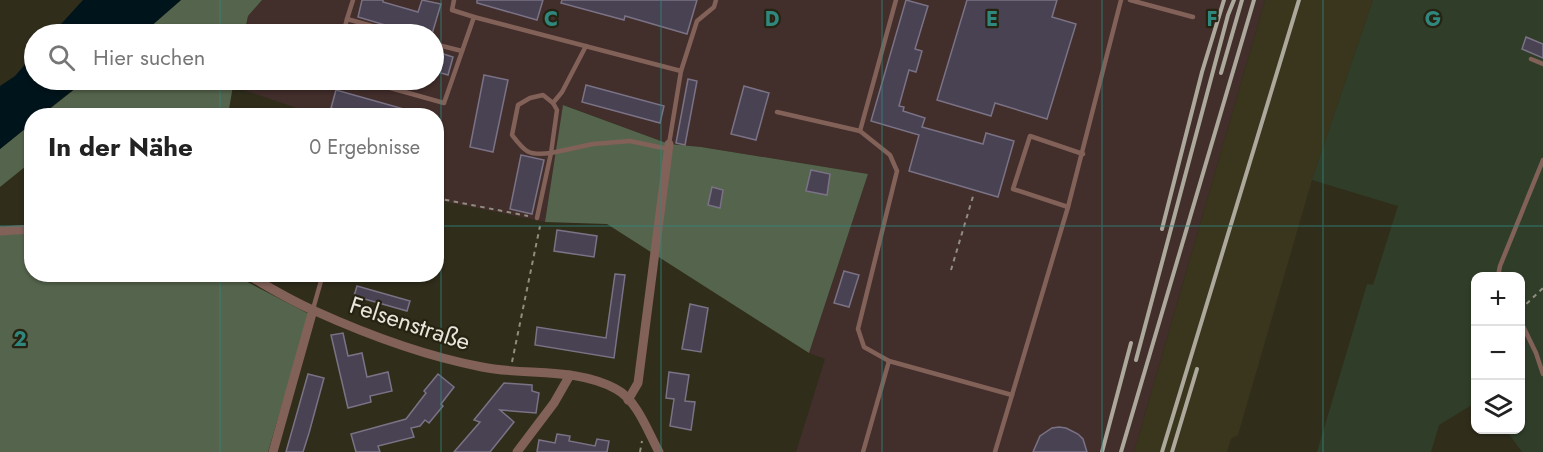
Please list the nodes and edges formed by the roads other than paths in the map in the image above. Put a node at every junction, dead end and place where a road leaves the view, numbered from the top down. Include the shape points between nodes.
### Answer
1 (353, 0) edge
2 (447, 0) edge
3 (716, 0) edge
4 (896, 0) edge
5 (1121, 0) edge
6 (1130, 0) edge
7 (454, 1) edge
8 (474, 17) junction
9 (1193, 17) dead end
10 (347, 20) junction
11 (346, 24) edge
12 (362, 24) edge
13 (444, 46) edge
14 (586, 46) junction
15 (462, 51) junction
16 (1531, 59) dead end
17 (1543, 64) edge
18 (681, 71) junction
19 (398, 90) edge
20 (553, 103) junction
21 (777, 112) dead end
22 (860, 130) junction
23 (668, 146) junction
24 (550, 153) junction
25 (1083, 154) junction
26 (1543, 160) edge
27 (1068, 207) junction
28 (537, 218) road end
29 (24, 230) edge
30 (0, 231) edge
31 (1499, 272) edge
32 (261, 282) edge
33 (321, 282) edge
34 (313, 310) junction
35 (1524, 326) edge
36 (888, 361) junction
37 (1543, 374) edge
38 (570, 375) junction
39 (1012, 395) junction
40 (628, 400) junction
41 (273, 452) edge
42 (517, 452) edge
43 (659, 452) edge
44 (863, 452) edge
45 (995, 452) edge

1 - 10 lane
2 - 7 lane
3 - 18 lane via 714,7 697,21
4 - 22 lane
5 - 25 lane
6 - 9 lane
7 - 8 lane via 452,10
8 - 14 lane
8 - 15 lane
10 - 11 lane
10 - 12 lane
13 - 15 lane
14 - 18 lane
14 - 20 lane
15 - 19 lane via 444,103
16 - 17 lane
18 - 23 lane
20 - 24 lane via 557,110
20 - 24 lane via 543,95 518,105 512,135 524,151
21 - 22 lane
22 - 36 lane via 890,155 897,171 858,329 864,347
23 - 24 lane via 630,141
23 - 40 street via 638,382
24 - 28 lane
25 - 27 lane
25 - 27 lane via 1030,136 1012,189
26 - 31 lane
27 - 39 lane
29 - 30 street
32 - 34 street, Felsenstraße
33 - 34 lane
34 - 38 street, Felsenstraße via 427,353 483,368
34 - 41 street
35 - 37 lane
36 - 39 lane
36 - 44 lane
38 - 40 street, Felsenstraße via 618,389
38 - 42 street
39 - 45 lane
40 - 43 street, Felsenstraße

